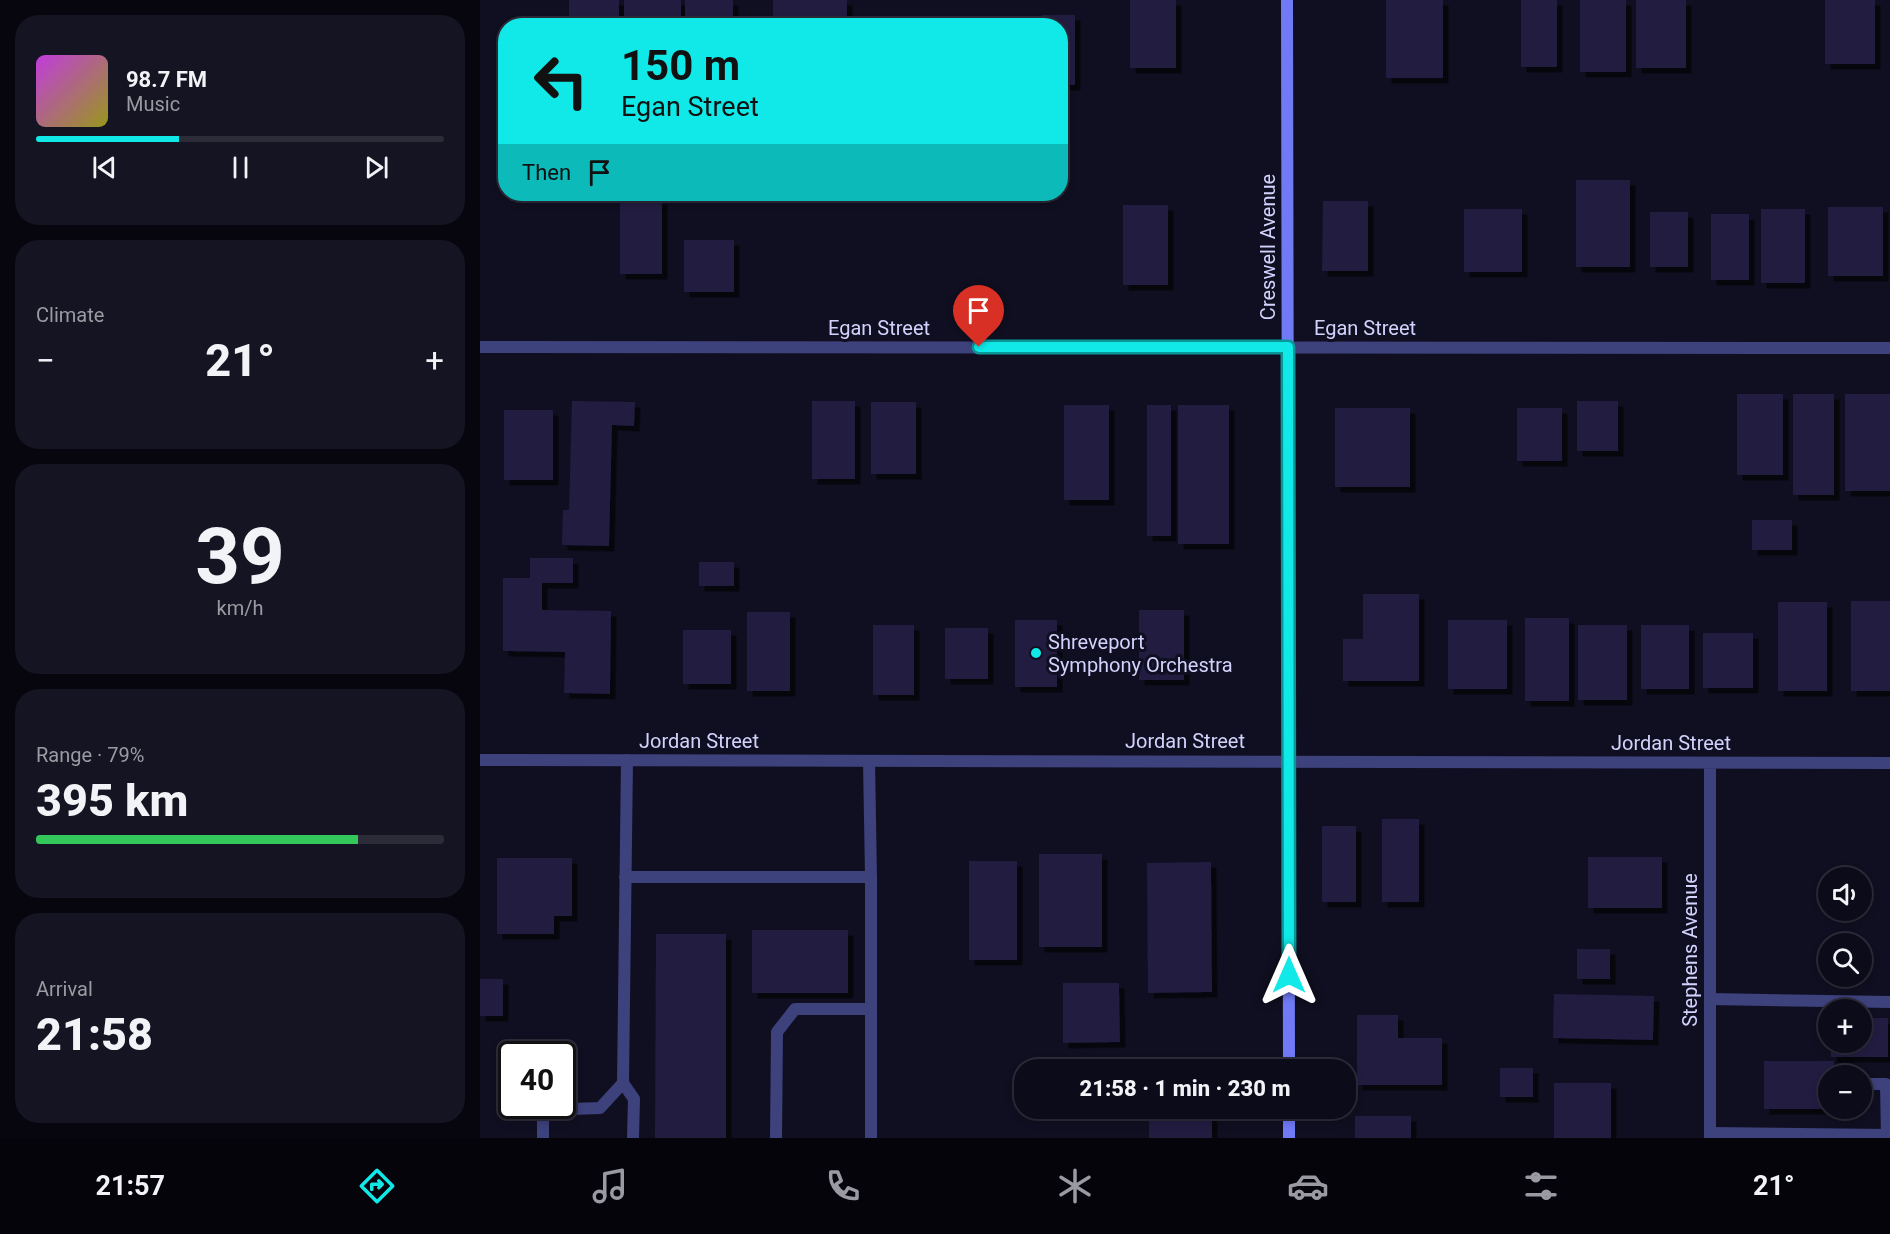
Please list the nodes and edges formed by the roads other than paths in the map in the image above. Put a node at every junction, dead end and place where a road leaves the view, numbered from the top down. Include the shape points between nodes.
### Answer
1 (1287, 0) edge
2 (480, 347) edge
3 (1288, 347) junction
4 (1890, 348) edge
5 (480, 760) edge
6 (627, 760) junction
7 (869, 761) junction
8 (1289, 761) junction
9 (1710, 763) junction
10 (1890, 763) edge
11 (625, 877) junction
12 (871, 877) junction
13 (1710, 999) junction
14 (1890, 1002) edge
15 (871, 1009) junction
16 (1289, 1059) edge
17 (622, 1083) junction
18 (1872, 1084) edge
19 (1289, 1119) edge
20 (1710, 1135) edge
21 (1784, 1136) edge
22 (1887, 1137) edge
23 (543, 1138) edge
24 (633, 1138) edge
25 (776, 1138) edge
26 (871, 1138) edge
27 (1290, 1138) edge

1 - 3 street, Creswell Avenue
2 - 3 street, Egan Street
3 - 4 street, Egan Street
3 - 8 street, Creswell Avenue
5 - 6 street, Jordan Street
6 - 7 street, Jordan Street
6 - 11 street
7 - 8 street, Jordan Street
7 - 12 street
8 - 9 street, Jordan Street
8 - 16 street, Creswell Avenue
9 - 10 street, Jordan Street
9 - 13 street, Stephens Avenue
11 - 12 street
11 - 17 street
12 - 15 street
13 - 14 street
13 - 20 street, Stephens Avenue
15 - 25 street via 795,1009 777,1032
15 - 26 street
17 - 23 street via 600,1108 543,1110
17 - 24 street via 634,1099
18 - 22 street via 1886,1084
19 - 27 street
20 - 21 street
21 - 22 street

